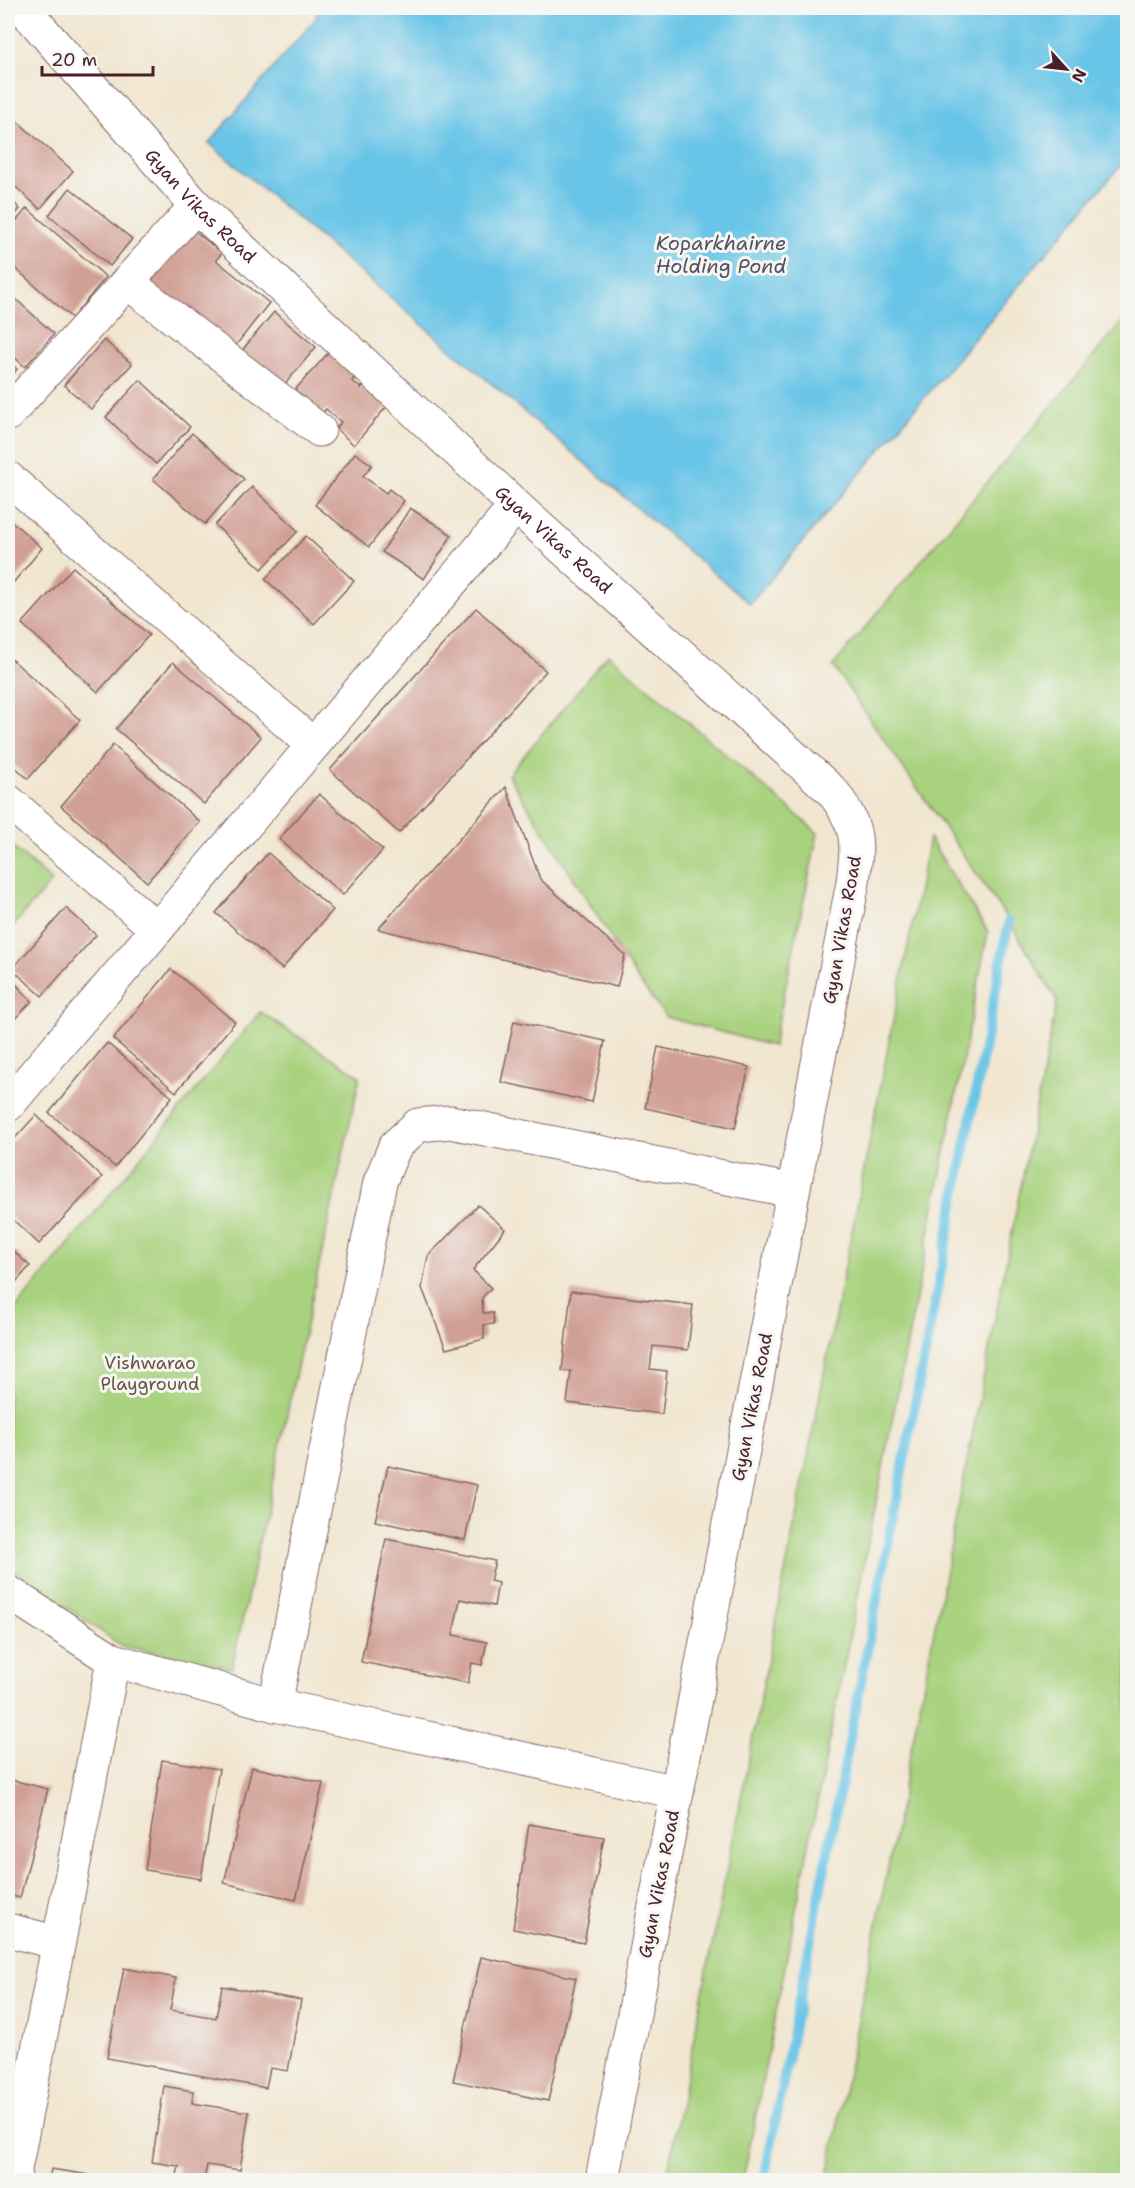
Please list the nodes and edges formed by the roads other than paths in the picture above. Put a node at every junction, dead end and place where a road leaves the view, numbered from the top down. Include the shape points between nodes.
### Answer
1 (23, 8) edge
2 (196, 206) junction
3 (127, 282) junction
4 (8, 414) edge
5 (320, 430) dead end
6 (8, 478) edge
7 (516, 506) junction
8 (313, 745) junction
9 (8, 801) edge
10 (157, 929) junction
11 (8, 1105) edge
12 (793, 1191) junction
13 (8, 1592) edge
14 (113, 1660) junction
15 (275, 1705) junction
16 (677, 1792) junction
17 (8, 1930) edge
18 (58, 1943) junction
19 (13, 2181) edge
20 (602, 2181) edge

1 - 2 street, Gyan Vikas Road
2 - 3 street
2 - 7 street, Gyan Vikas Road
3 - 4 street
3 - 5 street
6 - 8 street
7 - 8 street
7 - 12 street, Gyan Vikas Road via 833,792 849,814 857,844 853,882
8 - 10 street
9 - 10 street
10 - 11 street
12 - 15 street via 450,1122 418,1125 395,1146 380,1182
12 - 16 street, Gyan Vikas Road
13 - 14 street
14 - 15 street
14 - 18 street
15 - 16 street
16 - 20 street, Gyan Vikas Road
17 - 18 street
18 - 19 street

